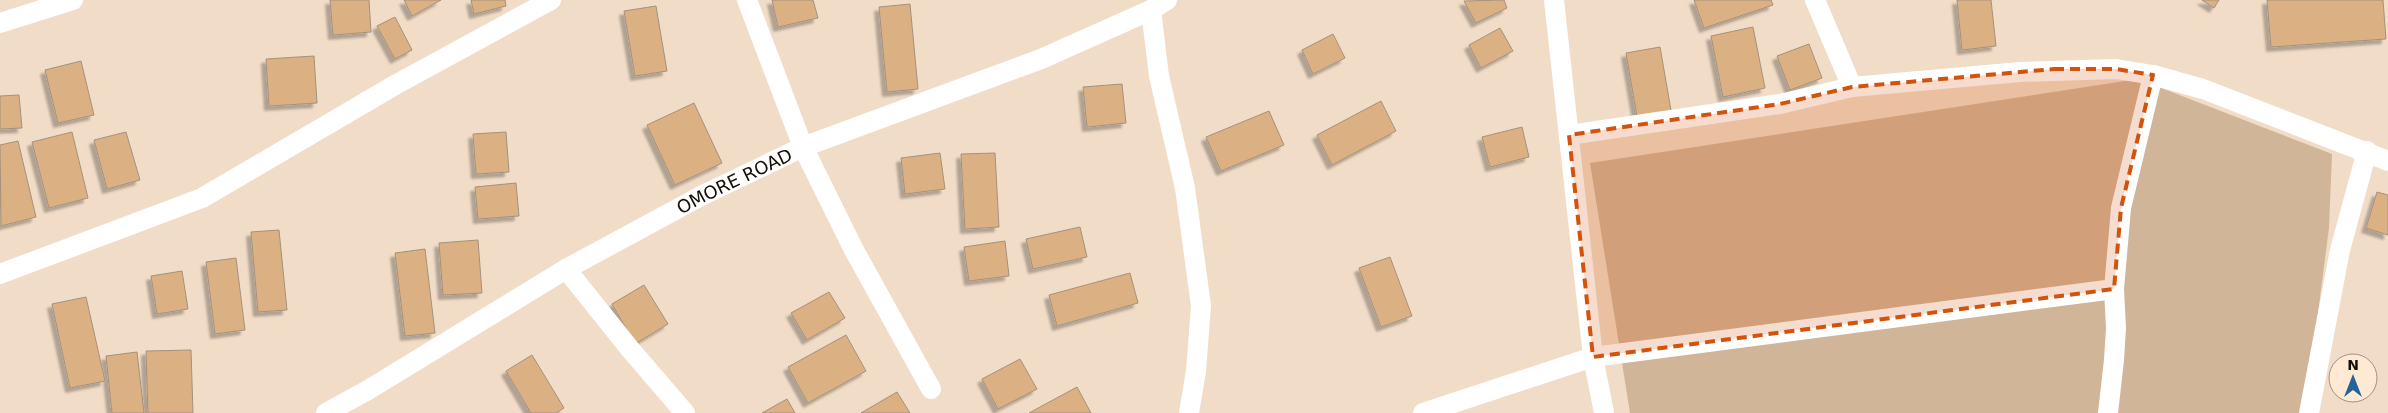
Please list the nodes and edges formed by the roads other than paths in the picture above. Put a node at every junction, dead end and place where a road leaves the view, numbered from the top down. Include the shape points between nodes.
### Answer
1 (73, 0) edge
2 (551, 0) edge
3 (747, 0) edge
4 (1554, 0) edge
5 (1816, 0) edge
6 (1159, 5) edge
7 (0, 23) edge
8 (2153, 75) junction
9 (1852, 87) junction
10 (1569, 135) junction
11 (803, 147) junction
12 (2366, 151) junction
13 (2388, 161) edge
14 (566, 269) junction
15 (0, 274) edge
16 (2114, 289) junction
17 (1593, 357) junction
18 (931, 389) dead end
19 (326, 413) edge
20 (686, 413) edge
21 (1189, 413) edge
22 (1423, 413) edge
23 (1604, 413) edge
24 (2108, 413) edge
25 (2309, 413) edge

1 - 7 street
2 - 15 street via 394,85 202,198
3 - 11 street
4 - 10 street
5 - 9 street
6 - 11 street, OMORE ROAD via 1041,59
6 - 21 street via 1159,76 1185,188 1201,306
8 - 9 street via 2116,69 2054,69
8 - 12 street via 2204,89
8 - 16 street via 2121,208
9 - 10 street via 1780,104
10 - 17 street
11 - 14 street, OMORE ROAD via 701,196
11 - 18 street via 854,250
12 - 13 street
12 - 25 street via 2340,250
14 - 19 street, OMORE ROAD
14 - 20 street
16 - 17 street
16 - 24 street via 2116,336
17 - 22 street
17 - 23 street

